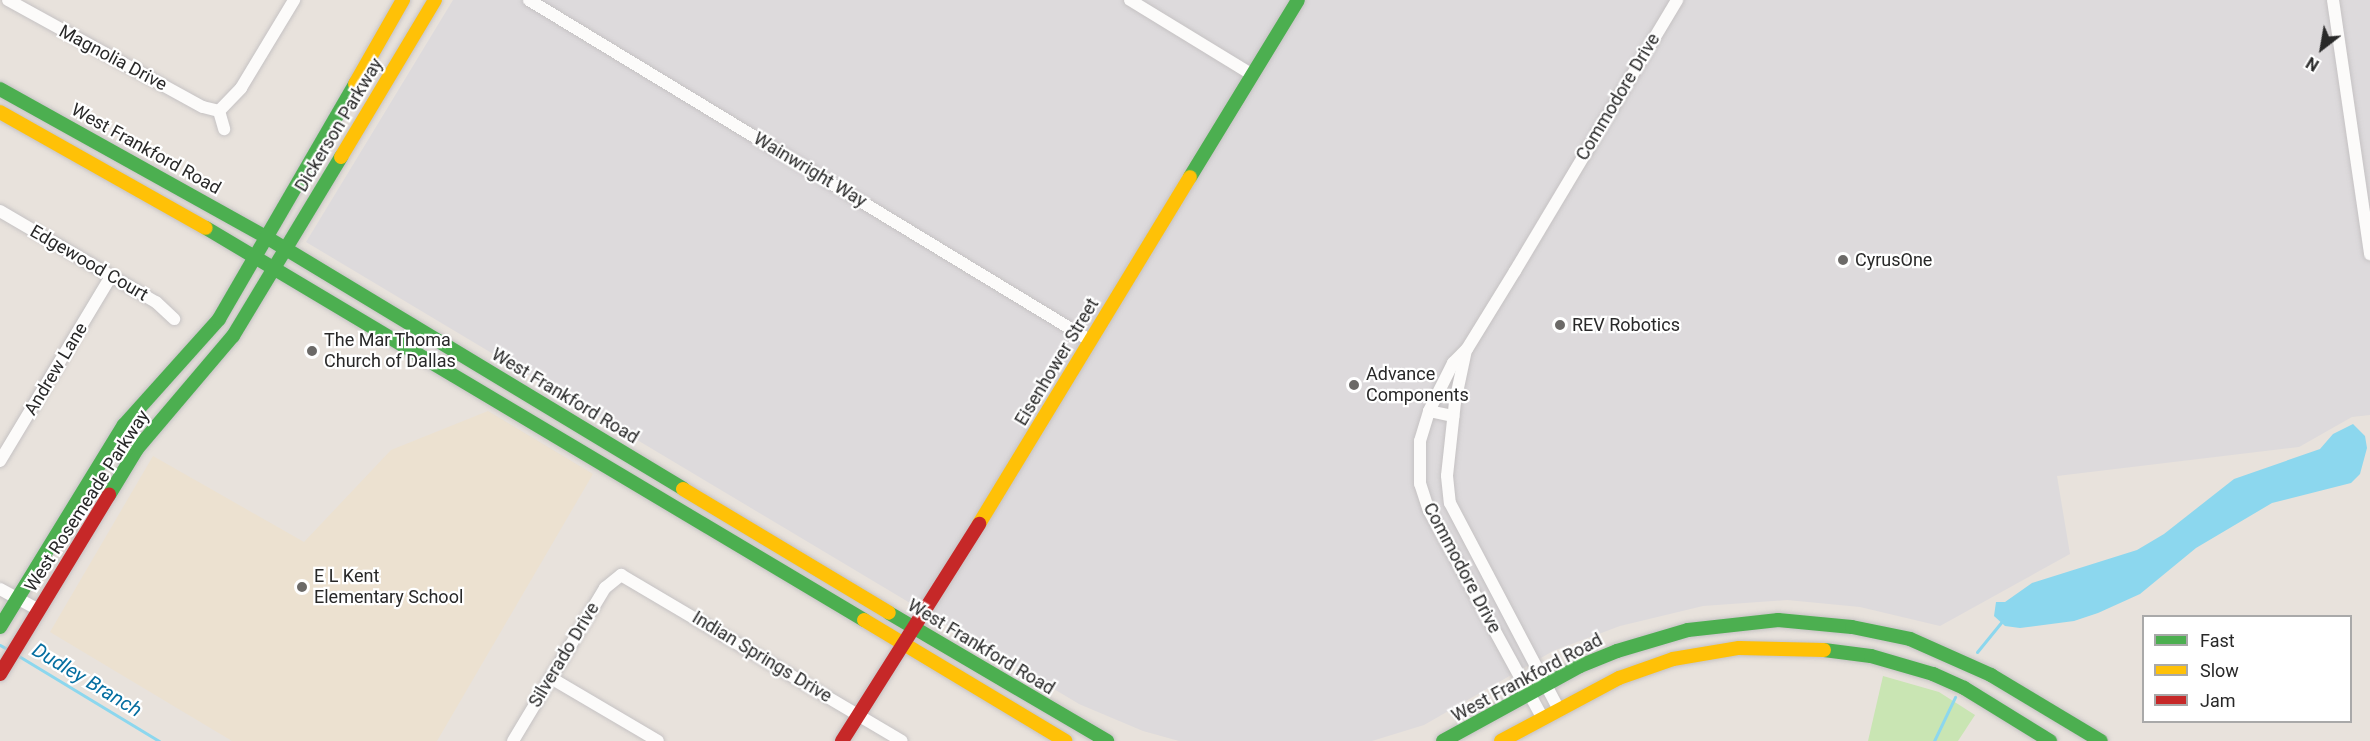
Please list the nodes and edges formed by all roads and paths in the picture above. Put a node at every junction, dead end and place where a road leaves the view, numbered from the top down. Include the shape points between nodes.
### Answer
1 (8, 0) edge
2 (294, 0) edge
3 (403, 0) edge
4 (435, 0) edge
5 (529, 0) edge
6 (1130, 0) edge
7 (1298, 0) edge
8 (1677, 0) edge
9 (2333, 0) edge
10 (1252, 75) junction
11 (0, 89) edge
12 (219, 111) junction
13 (0, 112) edge
14 (224, 129) dead end
15 (0, 211) edge
16 (266, 237) junction
17 (287, 250) junction
18 (2370, 254) edge
19 (255, 256) junction
20 (275, 268) junction
21 (111, 276) junction
22 (174, 319) dead end
23 (1091, 341) junction
24 (1467, 349) junction
25 (1429, 411) junction
26 (1453, 416) junction
27 (0, 461) edge
28 (1450, 503) junction
29 (1429, 512) junction
30 (621, 575) joint
31 (0, 589) edge
32 (14, 605) junction
33 (35, 616) junction
34 (0, 627) edge
35 (915, 628) junction
36 (904, 647) junction
37 (0, 674) edge
38 (551, 678) junction
39 (1545, 686) junction
40 (1530, 695) junction
41 (1558, 708) junction
42 (861, 716) junction
43 (1542, 717) junction
44 (513, 741) edge
45 (658, 741) edge
46 (842, 741) edge
47 (902, 741) edge
48 (1065, 741) edge
49 (1107, 741) edge
50 (1443, 741) edge
51 (1501, 741) edge
52 (2050, 741) edge
53 (2101, 741) edge

1 - 12 street, Magnolia Drive via 203,107
2 - 12 street via 241,88
3 - 16 main road, Dickerson Parkway
4 - 17 main road, Dickerson Parkway
5 - 23 street, Wainwright Way
6 - 10 street
7 - 10 main road, Eisenhower Street
8 - 24 street, Commodore Drive
9 - 18 street
10 - 23 main road, Eisenhower Street
11 - 16 main road, West Frankford Road
12 - 14 street
13 - 19 main road
15 - 21 street, Edgewood Court
16 - 17 main road, West Frankford Road
16 - 19 main road, West Rosemeade Parkway
17 - 20 main road, Dickerson Parkway
17 - 35 main road, West Frankford Road
19 - 20 main road
19 - 32 main road, West Rosemeade Parkway via 200,345 124,425
20 - 33 main road, West Rosemeade Parkway via 211,366 160,417 137,449
20 - 36 main road
21 - 22 street, Edgewood Court via 156,302
21 - 27 street, Andrew Lane
23 - 35 main road, Eisenhower Street
24 - 25 street, Commodore Drive via 1453,363
24 - 26 street, Commodore Drive
25 - 26 street
25 - 29 street, Commodore Drive via 1418,458
26 - 28 street, Commodore Drive via 1447,476
28 - 29 street
28 - 39 street, Commodore Drive
29 - 40 street, Commodore Drive
30 - 38 street, Silverado Drive via 605,588
30 - 42 street, Indian Springs Drive
31 - 32 street
32 - 33 street
32 - 34 main road, West Rosemeade Parkway
33 - 37 main road, West Rosemeade Parkway
35 - 36 main road, Eisenhower Street
35 - 49 main road, West Frankford Road
36 - 42 main road, Eisenhower Street
36 - 48 main road
38 - 44 street, Silverado Drive
38 - 45 street
39 - 40 main road, West Frankford Road
39 - 41 street, Commodore Drive
39 - 53 main road, West Frankford Road via 1617,651 1688,630 1743,621 1814,622 1878,631 1935,649 1991,675
40 - 43 street, Commodore Drive
40 - 50 main road, West Frankford Road
41 - 43 main road
41 - 52 main road via 1619,678 1673,659 1739,648 1802,646 1871,656 1933,674 1964,688
42 - 46 main road, Eisenhower Street
42 - 47 street, Indian Springs Drive
43 - 51 main road

